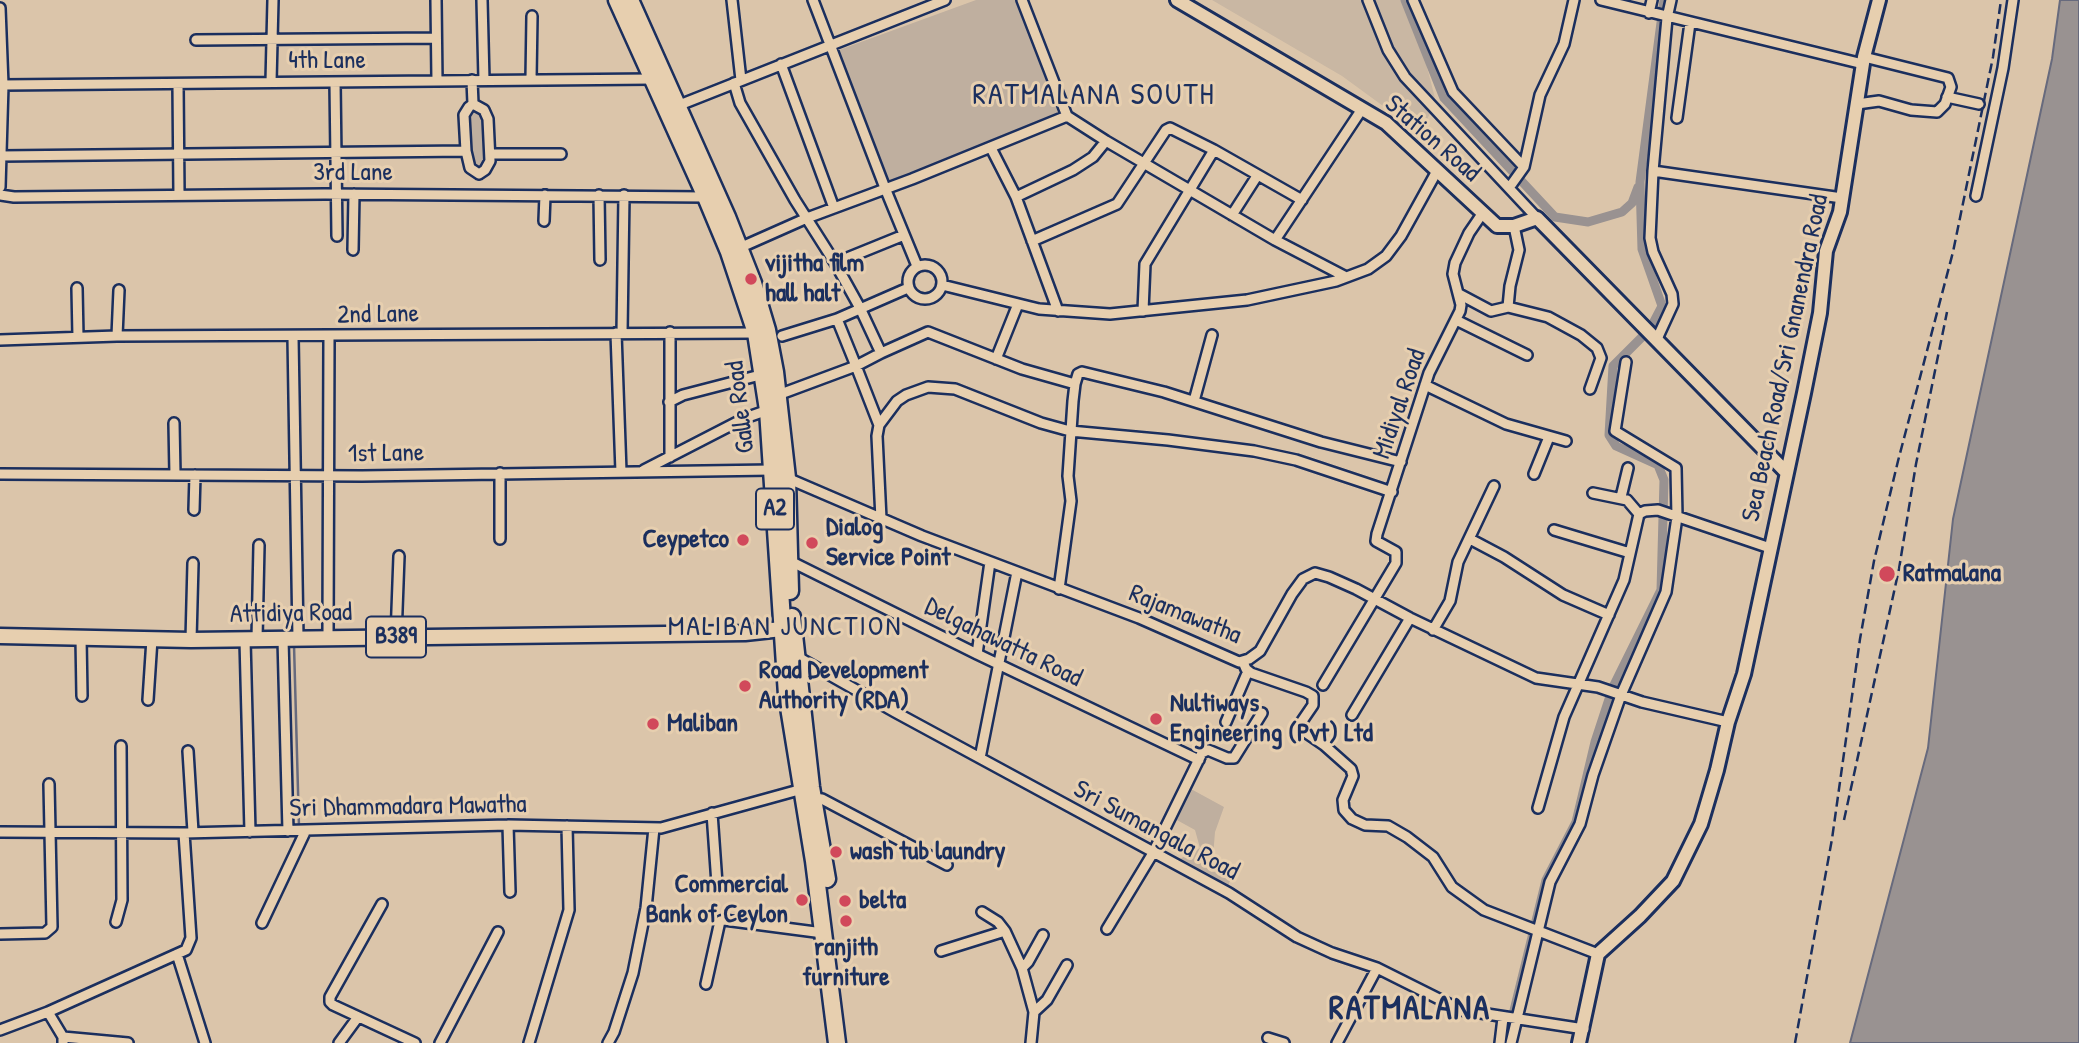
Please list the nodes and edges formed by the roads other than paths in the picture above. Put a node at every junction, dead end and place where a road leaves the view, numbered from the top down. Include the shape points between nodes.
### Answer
1 (273, 0) edge
2 (436, 0) edge
3 (482, 0) edge
4 (617, 0) edge
5 (630, 0) edge
6 (732, 0) edge
7 (813, 0) edge
8 (945, 0) edge
9 (1022, 0) edge
10 (1177, 0) edge
11 (1368, 0) edge
12 (1413, 0) edge
13 (1574, 0) edge
14 (1601, 0) edge
15 (1653, 0) edge
16 (1671, 0) edge
17 (1879, 0) edge
18 (2013, 0) edge
19 (0, 8) edge
20 (1651, 14) junction
21 (532, 16) dead end
22 (1667, 18) junction
23 (1690, 23) junction
24 (436, 38) junction
25 (272, 39) junction
26 (197, 40) dead end
27 (832, 45) junction
28 (1864, 60) junction
29 (782, 64) junction
30 (531, 79) junction
31 (652, 79) junction
32 (472, 80) junction
33 (484, 80) junction
34 (437, 81) junction
35 (738, 81) junction
36 (271, 82) junction
37 (335, 82) junction
38 (178, 84) junction
39 (2, 85) junction
40 (1947, 97) junction
41 (473, 104) junction
42 (1857, 104) junction
43 (1979, 104) dead end
44 (677, 106) junction
45 (1362, 109) junction
46 (1068, 116) junction
47 (1677, 118) dead end
48 (1106, 141) junction
49 (991, 148) junction
50 (1214, 150) junction
51 (466, 151) junction
52 (179, 154) junction
53 (337, 154) junction
54 (490, 154) junction
55 (561, 154) dead end
56 (1, 156) edge
57 (1143, 164) junction
58 (1523, 170) junction
59 (1437, 171) junction
60 (1653, 171) junction
61 (479, 174) junction
62 (1257, 176) junction
63 (1512, 185) junction
64 (0, 187) edge
65 (885, 188) junction
66 (1188, 190) junction
67 (337, 194) junction
68 (354, 194) junction
69 (479, 194) junction
70 (0, 195) edge
71 (179, 195) junction
72 (545, 195) junction
73 (599, 195) junction
74 (624, 195) junction
75 (1976, 196) dead end
76 (706, 197) junction
77 (1016, 197) junction
78 (1842, 198) junction
79 (1302, 200) junction
80 (834, 208) junction
81 (1482, 214) junction
82 (1231, 215) junction
83 (807, 218) junction
84 (1537, 218) junction
85 (544, 221) dead end
86 (1514, 226) junction
87 (904, 235) junction
88 (337, 236) dead end
89 (1275, 240) junction
90 (1032, 241) junction
91 (353, 250) dead end
92 (734, 250) junction
93 (600, 260) dead end
94 (835, 263) junction
95 (917, 266) junction
96 (1346, 277) junction
97 (942, 285) junction
98 (77, 288) dead end
99 (908, 288) junction
100 (119, 290) dead end
101 (1459, 294) junction
102 (1018, 304) junction
103 (1508, 307) junction
104 (860, 308) junction
105 (1058, 311) junction
106 (1143, 311) junction
107 (837, 319) junction
108 (1456, 320) junction
109 (670, 332) junction
110 (619, 333) junction
111 (1212, 335) dead end
112 (78, 337) junction
113 (117, 337) junction
114 (293, 337) junction
115 (328, 337) junction
116 (770, 337) junction
117 (0, 340) edge
118 (1656, 341) junction
119 (881, 353) junction
120 (1527, 355) dead end
121 (996, 359) junction
122 (1626, 362) dead end
123 (856, 366) junction
124 (764, 374) junction
125 (1075, 384) junction
126 (1425, 385) junction
127 (1590, 389) dead end
128 (778, 395) junction
129 (1194, 401) junction
130 (669, 402) junction
131 (768, 410) junction
132 (174, 423) dead end
133 (879, 425) junction
134 (1070, 431) junction
135 (1549, 437) junction
136 (1566, 441) dead end
137 (670, 457) junction
138 (1401, 462) junction
139 (1628, 468) dead end
140 (641, 471) junction
141 (621, 472) junction
142 (500, 473) junction
143 (1787, 473) junction
144 (0, 474) edge
145 (779, 474) junction
146 (1534, 474) dead end
147 (175, 475) junction
148 (195, 475) junction
149 (294, 476) junction
150 (329, 476) junction
151 (1494, 486) dead end
152 (1392, 492) junction
153 (1593, 493) dead end
154 (1620, 498) junction
155 (194, 510) dead end
156 (1639, 514) junction
157 (1676, 517) junction
158 (881, 519) junction
159 (1554, 530) dead end
160 (500, 539) dead end
161 (1470, 539) junction
162 (258, 545) dead end
163 (1770, 548) junction
164 (1630, 553) junction
165 (399, 556) dead end
166 (790, 561) junction
167 (990, 562) junction
168 (193, 563) dead end
169 (1017, 572) junction
170 (1059, 589) junction
171 (1376, 600) junction
172 (1609, 615) junction
173 (1410, 618) junction
174 (787, 628) junction
175 (1433, 630) junction
176 (0, 636) edge
177 (81, 638) junction
178 (328, 638) junction
179 (396, 638) junction
180 (152, 639) junction
181 (251, 639) junction
182 (290, 639) junction
183 (191, 640) junction
184 (976, 654) junction
185 (795, 655) junction
186 (1243, 662) junction
187 (999, 665) junction
188 (1248, 671) junction
189 (1579, 684) junction
190 (1323, 685) dead end
191 (1620, 695) junction
192 (82, 696) dead end
193 (148, 700) dead end
194 (1262, 713) dead end
195 (1352, 715) dead end
196 (1226, 722) dead end
197 (1728, 722) junction
198 (121, 746) dead end
199 (188, 751) dead end
200 (980, 758) junction
201 (1199, 760) junction
202 (48, 784) dead end
203 (807, 793) junction
204 (1538, 808) dead end
205 (712, 813) junction
206 (508, 825) junction
207 (567, 826) junction
208 (654, 828) junction
209 (306, 830) junction
210 (288, 831) junction
211 (0, 832) edge
212 (250, 832) junction
213 (49, 833) junction
214 (122, 833) junction
215 (188, 833) junction
216 (1153, 853) junction
217 (947, 865) dead end
218 (717, 884) dead end
219 (510, 892) dead end
220 (382, 904) dead end
221 (982, 912) dead end
222 (116, 922) dead end
223 (262, 923) dead end
224 (1107, 929) dead end
225 (1005, 930) junction
226 (1534, 930) junction
227 (498, 932) dead end
228 (823, 933) junction
229 (0, 934) edge
230 (1043, 935) dead end
231 (942, 951) dead end
232 (177, 954) junction
233 (1598, 954) junction
234 (1067, 965) dead end
235 (1022, 968) junction
236 (1377, 968) junction
237 (706, 984) dead end
238 (48, 1012) junction
239 (1034, 1012) junction
240 (358, 1017) junction
241 (1510, 1018) junction
242 (1584, 1029) junction
243 (0, 1030) edge
244 (1268, 1038) dead end
245 (63, 1040) edge
246 (128, 1043) edge
247 (205, 1043) edge
248 (339, 1043) edge
249 (415, 1043) edge
250 (440, 1043) edge
251 (529, 1043) edge
252 (608, 1043) edge
253 (837, 1043) edge
254 (846, 1043) edge
255 (1031, 1043) edge
256 (1284, 1043) edge
257 (1337, 1043) edge
258 (1500, 1043) edge
259 (1511, 1043) edge
260 (1579, 1043) edge

1 - 25 street
2 - 24 street
3 - 33 street
4 - 31 highway, Galle Road / A2
5 - 44 highway, Galle Road / A2
6 - 35 street
7 - 27 street
8 - 27 street
9 - 46 street
10 - 45 street, Station Road
11 - 63 street via 1400,69
12 - 58 street via 1453,92
13 - 58 street via 1564,44 1540,95
14 - 20 street
15 - 20 street
16 - 22 street
17 - 28 street, Sea Beach Road/Sri Gnanendra Road
18 - 75 street
19 - 39 street
20 - 22 street
21 - 30 street
22 - 23 street
22 - 60 street
23 - 28 street
23 - 47 street
24 - 25 street
24 - 34 street
25 - 26 street
25 - 36 street
27 - 29 street
27 - 65 street
28 - 40 street via 1948,78
28 - 42 street, Sea Beach Road/Sri Gnanendra Road
29 - 35 street
29 - 80 street
30 - 31 street, 4th Lane
30 - 33 street, 4th Lane
31 - 76 highway, Galle Road / A2
32 - 33 street, 4th Lane
32 - 34 street, 4th Lane
32 - 41 street
34 - 37 street, 4th Lane
35 - 44 street
35 - 83 street via 740,103
36 - 37 street, 4th Lane
36 - 38 street, 4th Lane
37 - 53 street
38 - 39 street, 4th Lane
38 - 52 street
39 - 56 street
40 - 42 street via 1937,112 1879,101
40 - 43 street
41 - 51 street via 464,115
41 - 54 street via 487,114
42 - 78 street, Sea Beach Road/Sri Gnanendra Road
44 - 92 highway, Galle Road / A2
45 - 59 street, Station Road via 1403,137
45 - 79 street
46 - 48 street
46 - 49 street
48 - 57 street
48 - 77 street via 1073,170
49 - 65 street
49 - 77 street
50 - 57 street via 1170,128
50 - 62 street
50 - 66 street
51 - 53 street
51 - 61 street via 470,168
52 - 53 street
52 - 56 street
52 - 71 street
53 - 67 street
54 - 55 street
54 - 61 street via 488,166
56 - 64 street
57 - 66 street
57 - 90 street via 1117,204
58 - 63 street
59 - 81 street, Station Road
59 - 96 street via 1386,256
60 - 78 street
60 - 118 street via 1650,238 1673,304
61 - 69 street
62 - 79 street
62 - 82 street
63 - 84 street
65 - 80 street
65 - 87 street
66 - 82 street
66 - 106 street via 1144,264
67 - 68 street, 3rd Lane
67 - 71 street, 3rd Lane
67 - 88 street
68 - 69 street, 3rd Lane
68 - 91 street
69 - 72 street, 3rd Lane
70 - 71 street, 3rd Lane
72 - 73 street, 3rd Lane
72 - 85 street
73 - 74 street, 3rd Lane
73 - 93 street
74 - 76 street, 3rd Lane
74 - 110 street
76 - 92 highway, Galle Road / A2
77 - 90 street
78 - 143 street, Sea Beach Road/Sri Gnanendra Road via 1826,251 1820,313
79 - 89 street
80 - 83 street
81 - 86 street, Station Road via 1497,226
81 - 101 street, Midiyal Road via 1454,270
82 - 89 street
83 - 92 street
83 - 94 street
84 - 86 street
84 - 118 street
86 - 103 street via 1519,250
87 - 94 street
87 - 95 street
89 - 96 street
90 - 105 street
92 - 116 highway, Galle Road / A2
94 - 104 street
95 - 97 street via 937,269
95 - 99 street via 908,277
96 - 106 street via 1247,300
97 - 99 street via 936,295 926,299 916,297
97 - 102 street
98 - 112 street
99 - 104 street, 2nd Lane
100 - 113 street
101 - 103 street via 1491,311
101 - 108 street, Midiyal Road
102 - 105 street
102 - 121 street
103 - 127 street via 1548,317 1597,348 1601,358
104 - 107 street, 2nd Lane
104 - 119 street
105 - 106 street
107 - 116 street, 2nd Lane
107 - 123 street
108 - 120 street
108 - 126 street, Midiyal Road
109 - 110 street, 2nd Lane
109 - 116 street, 2nd Lane
109 - 130 street
110 - 115 street, 2nd Lane
110 - 141 street
111 - 129 street
112 - 113 street, 2nd Lane
112 - 117 street, 2nd Lane
113 - 114 street, 2nd Lane
114 - 115 street, 2nd Lane
114 - 149 street
115 - 150 street
116 - 124 highway, Galle Road / A2
116 - 128 highway, Galle Road / A2
118 - 143 street
119 - 121 street via 928,332
119 - 123 street
121 - 125 street
122 - 157 street via 1615,431 1676,468
123 - 128 street
123 - 133 street
124 - 130 street
124 - 131 highway, Galle Road / A2
125 - 129 street via 1082,372
125 - 134 street
126 - 135 street via 1506,424
126 - 138 street, Midiyal Road
128 - 145 highway, Galle Road / A2
129 - 138 street
130 - 137 street
131 - 137 street
131 - 145 highway, Galle Road / A2
132 - 147 street
133 - 134 street via 906,395 939,387
133 - 158 street
134 - 152 street via 1254,451
134 - 170 street via 1071,501
135 - 136 street
135 - 146 street
137 - 140 street
138 - 152 street, Midiyal Road
139 - 154 street
140 - 141 street, 1st Lane
140 - 145 street, 1st Lane
141 - 142 street, 1st Lane
142 - 150 street, 1st Lane
142 - 160 street
143 - 163 street, Sea Beach Road/Sri Gnanendra Road
144 - 147 street, 1st Lane
145 - 158 street, Rajamawatha
145 - 166 highway, Galle Road / A2
145 - 174 highway, Galle Road / A2
147 - 148 street, 1st Lane
148 - 149 street, 1st Lane
148 - 155 street
149 - 150 street, 1st Lane
149 - 182 street
150 - 178 street
151 - 161 street
152 - 171 street, Midiyal Road via 1376,541 1391,547 1397,558
153 - 154 street
154 - 156 street
156 - 157 street via 1658,510
156 - 164 street
157 - 163 street
157 - 191 street via 1666,592
158 - 167 street, Rajamawatha
159 - 164 street
161 - 172 street via 1563,595
161 - 175 street via 1458,562 1450,601
162 - 181 street
163 - 197 street, Sea Beach Road/Sri Gnanendra Road via 1744,674
164 - 172 street
165 - 179 street
166 - 174 highway, Galle Road / A2
166 - 184 street, Delgahawatta Road
167 - 169 street, Rajamawatha
167 - 184 street
168 - 183 street
169 - 170 street, Rajamawatha
169 - 187 street
170 - 186 street, Rajamawatha
171 - 173 street, Rajamawatha
171 - 186 street, Rajamawatha via 1329,577 1310,574 1292,594 1260,651
171 - 190 street
172 - 189 street
173 - 175 street, Rajamawatha
173 - 195 street
174 - 179 main road, Attidiya Road / B389 via 745,633
174 - 185 highway, Galle Road / A2
174 - 203 highway, Galle Road / A2 via 786,695
175 - 189 street, Rajamawatha via 1536,678
176 - 177 main road, Attidiya Road / B389
177 - 180 main road, Attidiya Road / B389
177 - 192 street
178 - 179 main road, Attidiya Road / B389
178 - 182 main road, Attidiya Road / B389
180 - 183 main road, Attidiya Road / B389
180 - 193 street
181 - 182 main road, Attidiya Road / B389
181 - 183 main road, Attidiya Road / B389
181 - 212 street
182 - 210 street
184 - 187 street, Delgahawatta Road
185 - 200 street, Sri Sumangala Road
185 - 203 highway, Galle Road / A2 via 803,701
186 - 188 street
187 - 200 street
187 - 201 street, Delgahawatta Road
188 - 196 street
188 - 226 street via 1312,696 1313,705 1300,724 1352,769 1343,800 1347,815 1358,823 1397,830 1433,857 1461,895 1484,910
189 - 191 street, Rajamawatha
189 - 204 street via 1564,717
191 - 197 street, Rajamawatha
191 - 226 street via 1580,824 1550,882
194 - 201 street via 1234,758 1208,750
197 - 233 street, Sea Beach Road/Sri Gnanendra Road via 1701,824 1679,872
198 - 214 street
199 - 215 street
200 - 216 street, Sri Sumangala Road
201 - 216 street
202 - 213 street
203 - 205 street, Sri Dhammadara Mawatha
203 - 217 street
203 - 228 highway, Galle Road / A2
203 - 254 highway, Galle Road / A2 via 823,850
205 - 208 street, Sri Dhammadara Mawatha
205 - 218 street
206 - 207 street, Sri Dhammadara Mawatha
206 - 209 street, Sri Dhammadara Mawatha
206 - 219 street
207 - 208 street, Sri Dhammadara Mawatha
207 - 251 street via 569,910
208 - 252 street via 636,960
209 - 210 street, Sri Dhammadara Mawatha
209 - 223 street
210 - 212 street, Sri Dhammadara Mawatha
211 - 213 street, Sri Dhammadara Mawatha
212 - 215 street, Sri Dhammadara Mawatha
213 - 214 street, Sri Dhammadara Mawatha
213 - 229 street via 51,929
214 - 215 street, Sri Dhammadara Mawatha
214 - 222 street via 122,900
215 - 232 street via 191,938 186,950
216 - 224 street
216 - 236 street, Sri Sumangala Road via 1297,937
220 - 240 street via 330,997 333,1006
221 - 225 street
225 - 231 street
225 - 235 street
226 - 233 street
226 - 241 street
227 - 250 street
228 - 237 street via 724,920
228 - 253 highway, Galle Road / A2
230 - 235 street
232 - 238 street
232 - 247 street
233 - 242 street
234 - 239 street via 1047,1000
235 - 239 street
236 - 241 street, Sri Sumangala Road via 1461,1010
236 - 257 street
238 - 243 street
238 - 245 street
239 - 255 street
240 - 248 street
240 - 249 street
241 - 242 street, Sri Sumangala Road
241 - 258 street
241 - 259 street
242 - 260 street
244 - 256 street
245 - 246 street

